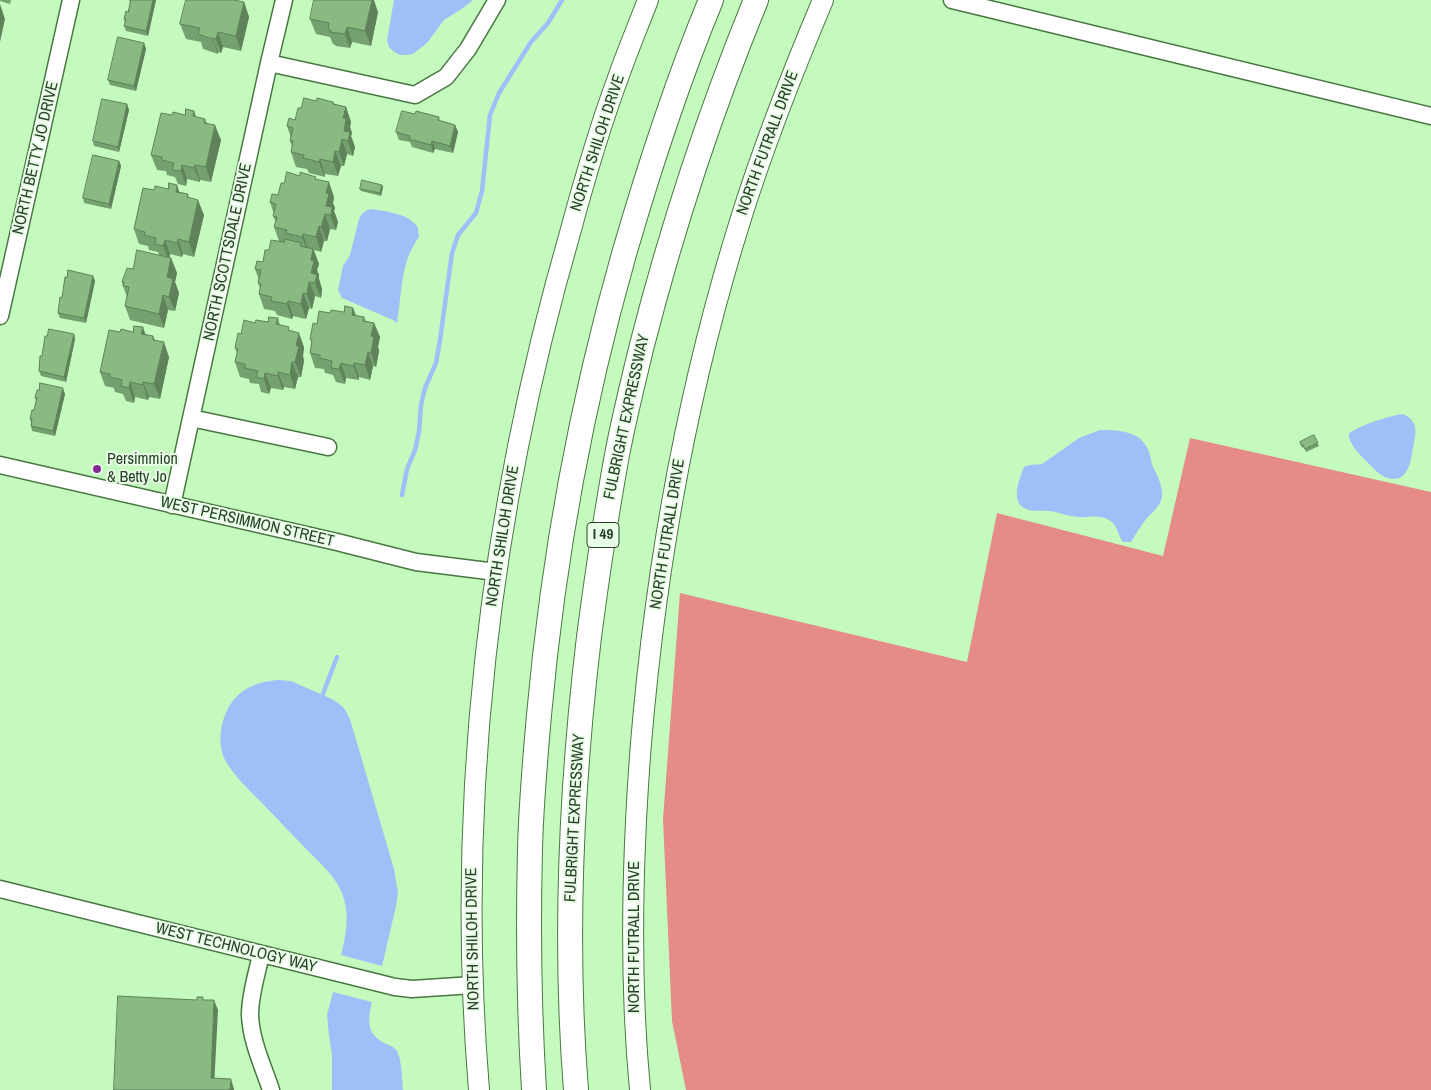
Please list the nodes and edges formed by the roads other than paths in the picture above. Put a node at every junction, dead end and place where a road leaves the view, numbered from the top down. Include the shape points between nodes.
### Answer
1 (71, 0) edge
2 (284, 0) edge
3 (497, 0) edge
4 (648, 0) edge
5 (712, 0) edge
6 (756, 0) edge
7 (823, 0) edge
8 (952, 0) edge
9 (268, 63) junction
10 (1431, 116) edge
11 (0, 316) edge
12 (191, 418) junction
13 (328, 447) dead end
14 (0, 465) edge
15 (172, 505) junction
16 (496, 572) junction
17 (0, 888) edge
18 (261, 954) junction
19 (473, 985) junction
20 (271, 1090) edge
21 (479, 1090) edge
22 (534, 1090) edge
23 (576, 1090) edge
24 (640, 1090) edge

1 - 11 street, NORTH BETTY JO DRIVE
2 - 9 street, NORTH SCOTTSDALE DRIVE
3 - 9 street via 468,49 446,77 415,96
4 - 16 main road, NORTH SHILOH DRIVE via 617,80 559,269 522,424
5 - 22 highway, I 49 via 640,198 597,356 565,515 543,673 531,820 530,1017
6 - 23 highway, FULBRIGHT EXPRESSWAY / I 49 via 704,138 656,289 618,451 604,528 584,678 574,796 570,922
7 - 24 main road, NORTH FUTRALL DRIVE via 760,159 728,261 696,387 668,523 645,692 636,802 632,950
8 - 10 street
9 - 12 street, NORTH SCOTTSDALE DRIVE
12 - 13 street
12 - 15 street, NORTH SCOTTSDALE DRIVE
14 - 15 street, WEST PERSIMMON STREET
15 - 16 street, WEST PERSIMMON STREET via 416,562
16 - 19 main road, NORTH SHILOH DRIVE via 480,720 472,839
17 - 18 street, WEST TECHNOLOGY WAY
18 - 19 street, WEST TECHNOLOGY WAY via 395,987
18 - 20 street via 250,1015 252,1033
19 - 21 main road, NORTH SHILOH DRIVE

